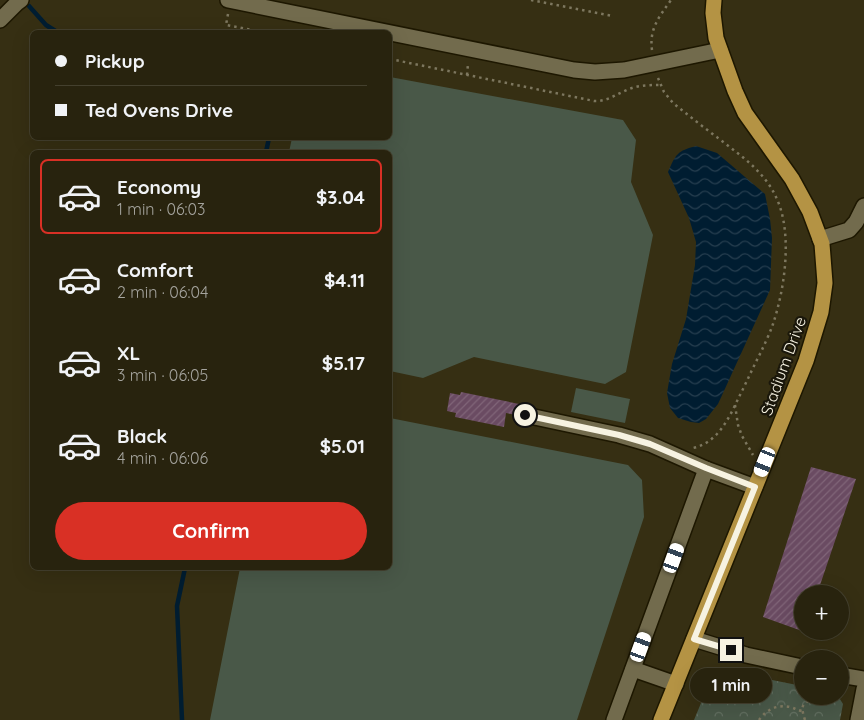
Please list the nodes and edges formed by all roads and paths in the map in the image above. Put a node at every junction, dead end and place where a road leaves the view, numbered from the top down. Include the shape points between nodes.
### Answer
1 (21, 0) edge
2 (531, 0) edge
3 (671, 0) edge
4 (714, 0) edge
5 (238, 3) edge
6 (612, 16) dead end
7 (0, 20) edge
8 (252, 30) edge
9 (373, 30) edge
10 (392, 34) edge
11 (652, 48) dead end
12 (720, 50) junction
13 (469, 57) dead end
14 (392, 59) edge
15 (656, 74) dead end
16 (467, 75) junction
17 (660, 85) junction
18 (864, 206) edge
19 (820, 239) junction
20 (735, 404) junction
21 (525, 415) dead end
22 (687, 449) dead end
23 (765, 462) junction
24 (706, 468) junction
25 (755, 487) junction
26 (694, 639) junction
27 (794, 665) edge
28 (634, 669) junction
29 (849, 676) edge
30 (864, 679) edge
31 (676, 684) junction
32 (864, 688) edge
33 (804, 705) edge
34 (802, 710) junction
35 (614, 720) edge
36 (661, 720) edge
37 (759, 720) edge
38 (805, 720) edge
39 (858, 720) edge

1 - 7 street
2 - 6 path
3 - 11 path via 654,28
4 - 12 main road, Stadium Drive via 713,13
5 - 8 path via 226,25
5 - 9 street
10 - 12 street via 594,72 624,70
12 - 19 main road, Stadium Drive via 745,112 792,178
13 - 16 path
14 - 16 path
15 - 17 path
16 - 17 path via 594,102 636,87
17 - 20 path via 673,104 757,170 776,196 783,218 784,264 778,307
18 - 19 street via 849,230
19 - 23 main road, Stadium Drive via 825,283 821,312 806,361
20 - 22 path via 721,430 711,440
20 - 23 path via 738,425 746,444 753,456
21 - 24 street via 650,444
23 - 25 main road, Stadium Drive
24 - 25 street
24 - 28 street
25 - 26 main road, Stadium Drive
26 - 27 street
26 - 31 main road, Stadium Drive
28 - 31 street
28 - 35 street
29 - 30 street
31 - 36 main road, Stadium Drive
32 - 39 street
33 - 34 path
34 - 37 path via 775,708
34 - 38 path

